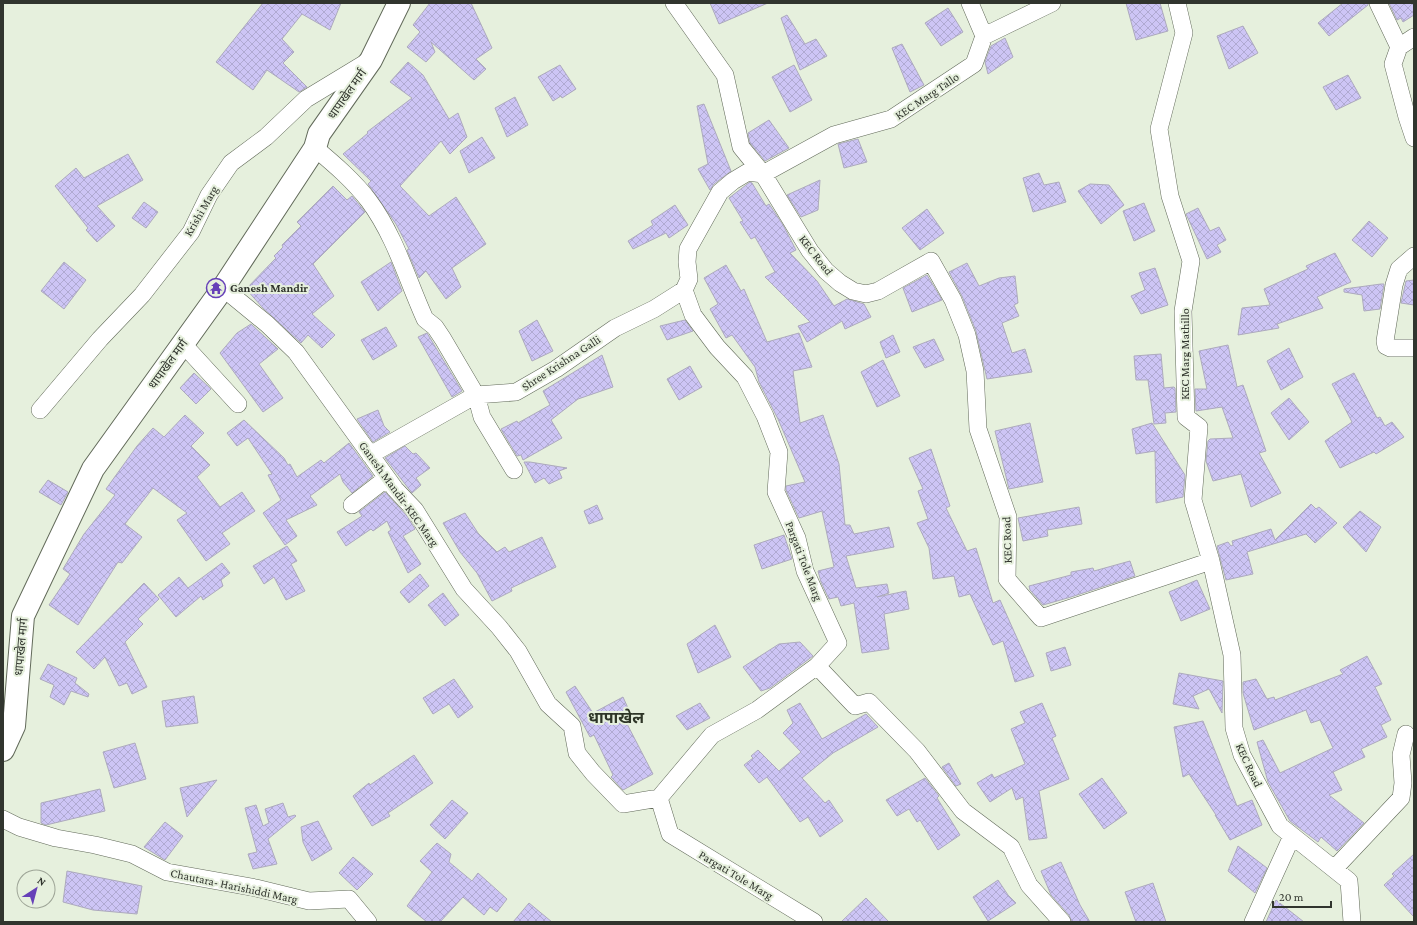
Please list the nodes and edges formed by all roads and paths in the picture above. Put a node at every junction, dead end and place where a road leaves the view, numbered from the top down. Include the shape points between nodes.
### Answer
1 (399, 3) edge
2 (674, 3) edge
3 (970, 3) edge
4 (1052, 3) edge
5 (1177, 3) edge
6 (1378, 3) edge
7 (984, 36) junction
8 (1414, 37) edge
9 (1399, 47) junction
10 (371, 60) junction
11 (1414, 138) edge
12 (314, 148) junction
13 (763, 174) junction
14 (1414, 256) edge
15 (223, 288) junction
16 (684, 290) junction
17 (183, 344) junction
18 (1414, 348) edge
19 (476, 395) junction
20 (238, 404) dead end
21 (40, 410) dead end
22 (370, 455) junction
23 (514, 470) dead end
24 (387, 478) junction
25 (352, 505) dead end
26 (1211, 561) junction
27 (817, 666) junction
28 (1406, 734) dead end
29 (3, 750) edge
30 (658, 798) junction
31 (3, 819) edge
32 (1292, 836) junction
33 (1334, 870) junction
34 (368, 922) edge
35 (814, 922) edge
36 (1062, 922) edge
37 (1253, 922) edge
38 (1352, 922) edge

1 - 10 main road, धापाखेल मार्ग
2 - 13 street, KEC Road via 725,75 741,147
3 - 7 street
4 - 7 street
5 - 26 street, KEC Marg Mathillo via 1184,33 1159,129 1170,196 1191,261 1183,311 1186,417 1199,427 1194,500
6 - 9 street
7 - 13 street, KEC Marg Tallo via 974,64 891,120 834,135
8 - 9 street
9 - 11 street via 1394,64 1406,117
10 - 12 main road, धापाखेल मार्ग via 319,134
10 - 21 street, Krishi Marg via 306,99 266,136 231,163 209,194 191,232 147,288
12 - 15 main road, धापाखेल मार्ग
12 - 19 street via 344,174 369,201 391,236 425,319 435,327
13 - 16 street via 748,172 720,192 688,250 688,279
13 - 26 street, KEC Road via 810,251 826,271 853,291 866,294 878,291 931,261 953,300 975,371 978,429 1008,517 1007,579 1041,618
14 - 18 street via 1399,269 1385,341 1386,346 1390,348
15 - 17 main road, धापाखेल मार्ग
15 - 22 street, Ganesh Mandir-KEC Marg via 296,352
16 - 19 street, Shree Krishna Galli via 654,309 615,328 556,369 516,392
16 - 27 street, Pargati Tole Marg via 693,315 717,347 745,377 765,416 779,452 776,492 797,538 805,571 838,643
17 - 20 street
17 - 29 main road, धापाखेल मार्ग via 93,469 23,616 14,726
19 - 22 street, Shree Krishna Galli
19 - 23 street via 482,417
22 - 24 street, Ganesh Mandir-KEC Marg
24 - 25 street
24 - 30 street, Ganesh Mandir-KEC Marg via 414,510 464,589 500,627 518,651 548,704 572,726 577,753 593,773 623,804
26 - 32 street, KEC Road via 1232,654 1234,728 1242,755 1262,794 1280,826
27 - 30 street via 756,710 712,735
27 - 36 street via 855,706 869,702 917,751 963,811 1011,847 1028,885
28 - 33 street via 1401,755 1403,783 1400,798
30 - 35 street, Pargati Tole Marg via 670,834
31 - 34 street, Chautara- Harishiddi Marg via 19,827 56,838 132,854 167,872 256,888 308,901 349,899
32 - 33 street, KEC Road
32 - 37 street
33 - 38 street, KEC Road via 1349,881

